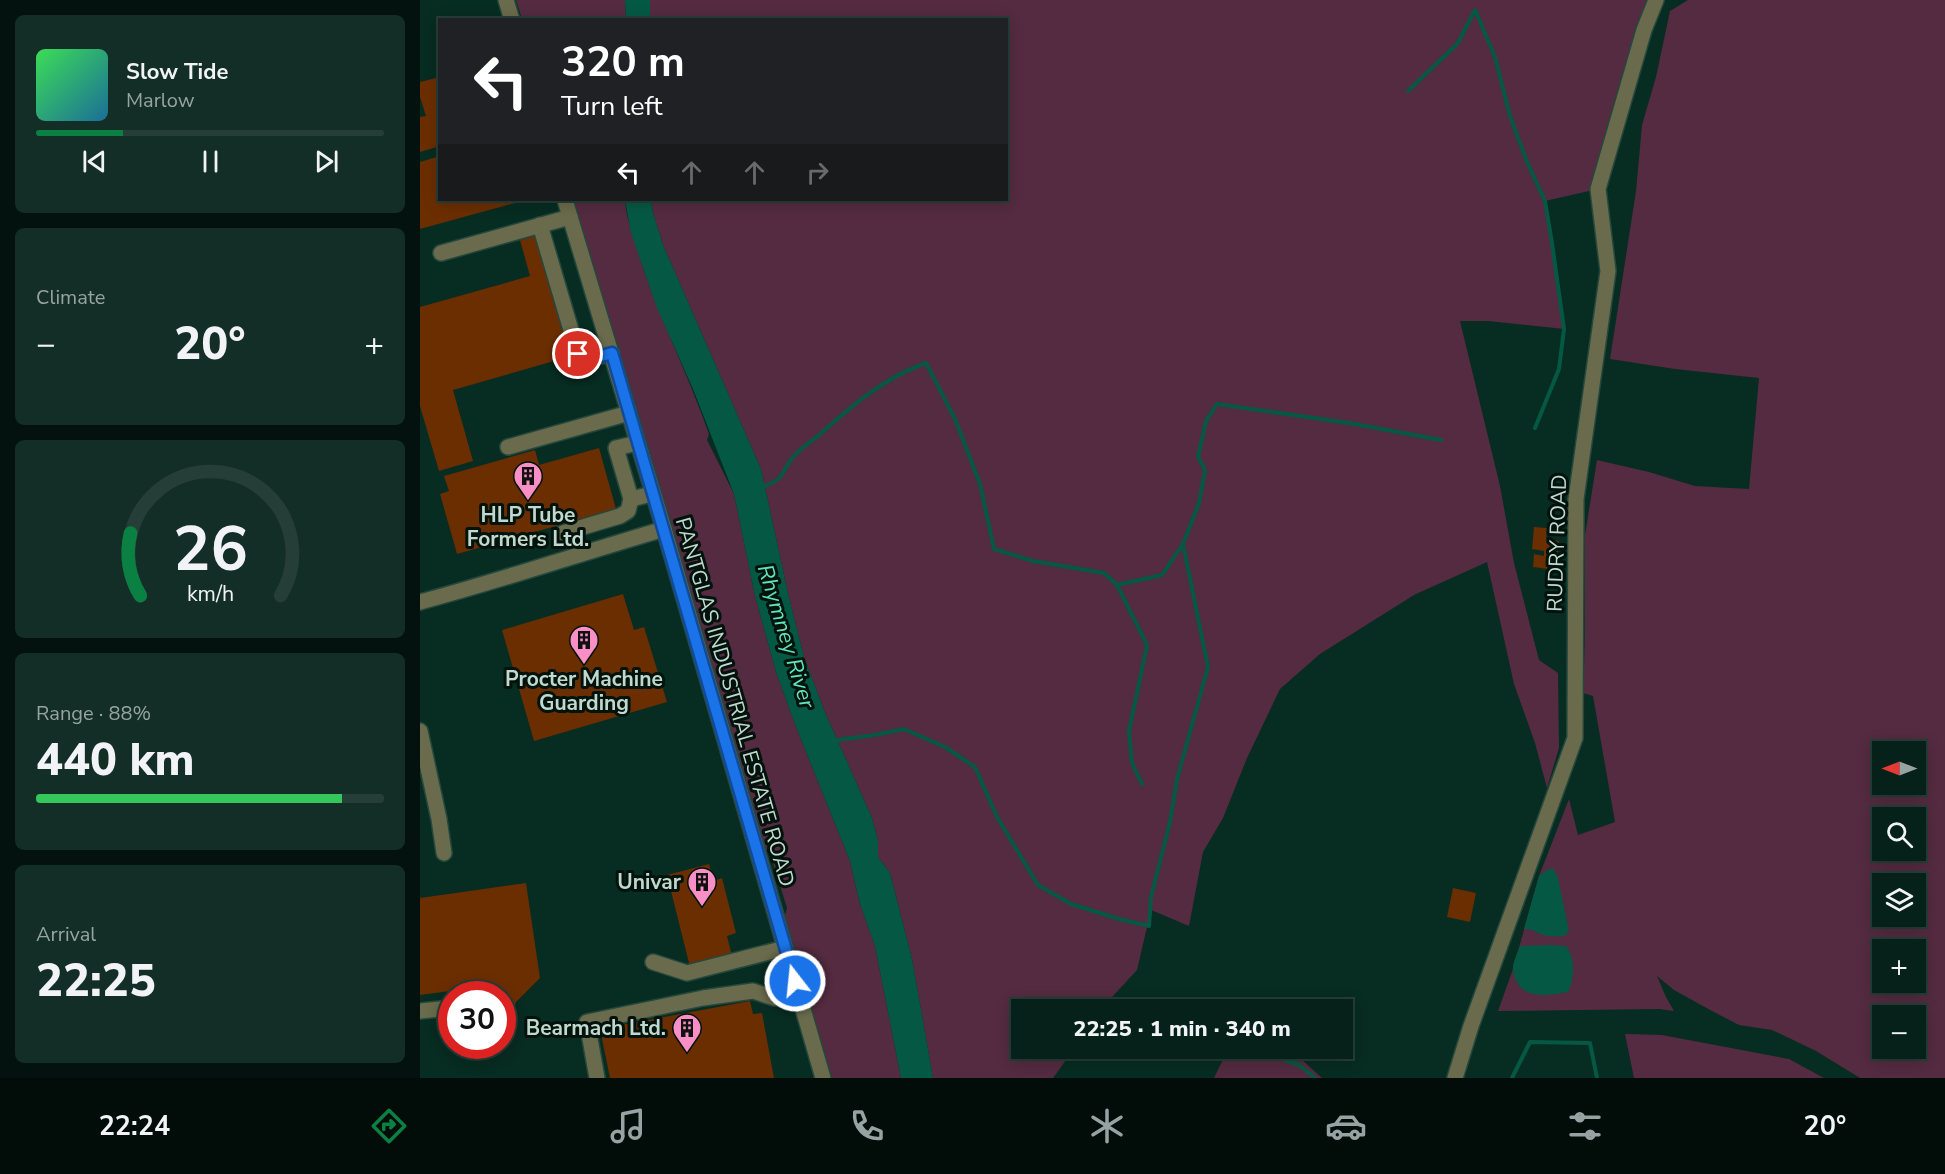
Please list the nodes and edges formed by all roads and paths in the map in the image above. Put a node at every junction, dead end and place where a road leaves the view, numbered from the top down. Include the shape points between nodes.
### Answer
1 (506, 0) edge
2 (1656, 0) edge
3 (511, 18) edge
4 (565, 201) edge
5 (570, 217) junction
6 (540, 225) junction
7 (441, 253) dead end
8 (612, 353) junction
9 (629, 413) junction
10 (637, 443) junction
11 (508, 447) dead end
12 (652, 494) junction
13 (631, 499) junction
14 (664, 529) junction
15 (563, 533) dead end
16 (420, 602) edge
17 (420, 731) edge
18 (444, 853) dead end
19 (785, 948) junction
20 (653, 962) dead end
21 (799, 997) junction
22 (438, 1009) edge
23 (420, 1011) edge
24 (597, 1078) edge
25 (823, 1078) edge
26 (1455, 1078) edge

1 - 3 street
2 - 26 street, RUDRY ROAD via 1598,189 1608,271 1576,499 1575,738
4 - 5 street, PANTGLAS INDUSTRIAL ESTATE ROAD
5 - 6 street
5 - 8 street, PANTGLAS INDUSTRIAL ESTATE ROAD
6 - 7 street
6 - 8 street via 578,354 592,358
8 - 9 street, PANTGLAS INDUSTRIAL ESTATE ROAD
9 - 10 street, PANTGLAS INDUSTRIAL ESTATE ROAD
9 - 11 street
10 - 12 street, PANTGLAS INDUSTRIAL ESTATE ROAD
10 - 13 street via 616,448
12 - 13 street
12 - 14 street, PANTGLAS INDUSTRIAL ESTATE ROAD
13 - 15 street via 626,514
14 - 16 street
14 - 19 street, PANTGLAS INDUSTRIAL ESTATE ROAD
17 - 18 street
19 - 20 street via 687,973
19 - 21 street, PANTGLAS INDUSTRIAL ESTATE ROAD
21 - 24 street via 774,998 753,991 588,1022
21 - 25 street, PANTGLAS INDUSTRIAL ESTATE ROAD
22 - 23 street

